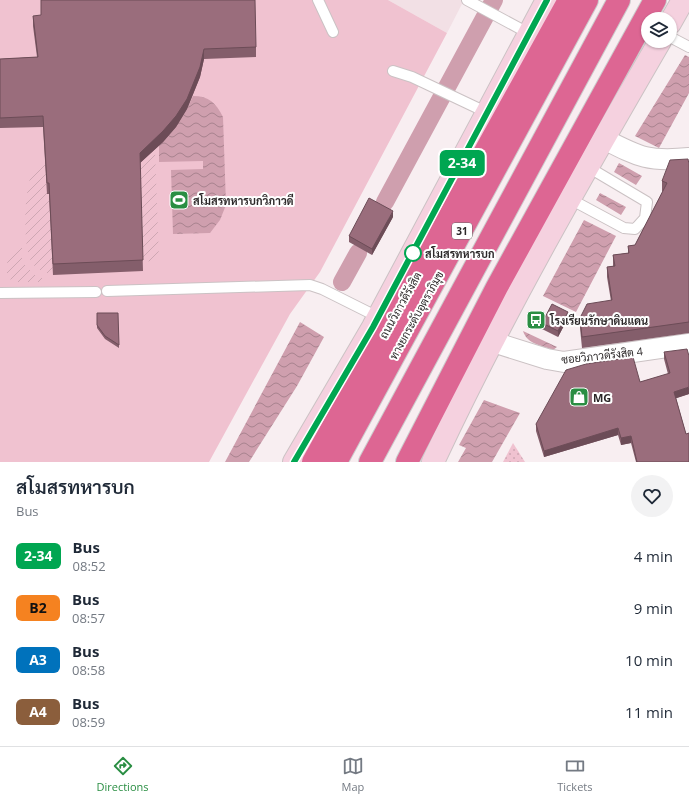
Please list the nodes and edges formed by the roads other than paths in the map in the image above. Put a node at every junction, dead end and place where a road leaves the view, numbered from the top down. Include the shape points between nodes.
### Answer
1 (318, 0) edge
2 (620, 0) edge
3 (655, 0) edge
4 (683, 0) edge
5 (568, 1) edge
6 (469, 2) edge
7 (676, 12) edge
8 (333, 32) dead end
9 (530, 34) junction
10 (677, 41) edge
11 (689, 47) edge
12 (656, 48) edge
13 (393, 71) dead end
14 (488, 113) junction
15 (604, 139) junction
16 (689, 158) edge
17 (588, 167) junction
18 (570, 199) junction
19 (96, 292) dead end
20 (107, 292) dead end
21 (0, 293) edge
22 (378, 317) junction
23 (493, 342) junction
24 (689, 344) edge
25 (426, 426) junction
26 (294, 462) edge
27 (313, 462) edge
28 (336, 462) edge
29 (370, 462) edge
30 (407, 462) edge
31 (413, 462) edge
32 (433, 462) edge

1 - 8 lane
2 - 29 highway, 31
3 - 25 highway via 497,287
4 - 7 main road
5 - 9 main road, ถนนวิภาวดีรังสิต
5 - 27 highway, ถนนวิภาวดีรังสิต / 31
5 - 28 highway, ทางยกระดับอุตราภิมุข / 31
6 - 9 lane
9 - 14 main road, ถนนวิภาวดีรังสิต
10 - 11 lane
12 - 15 main road
13 - 14 lane via 412,77
14 - 22 main road, ถนนวิภาวดีรังสิต
15 - 16 street via 652,160
15 - 17 main road
17 - 18 main road
17 - 18 lane via 647,202 645,218 635,229 624,228
18 - 23 main road
19 - 21 lane
20 - 22 lane via 310,285
22 - 26 main road, ถนนวิภาวดีรังสิต
23 - 24 street, ซอยวิภาวดีรังสิต 4 via 564,362
23 - 32 main road
25 - 30 highway
25 - 31 highway

